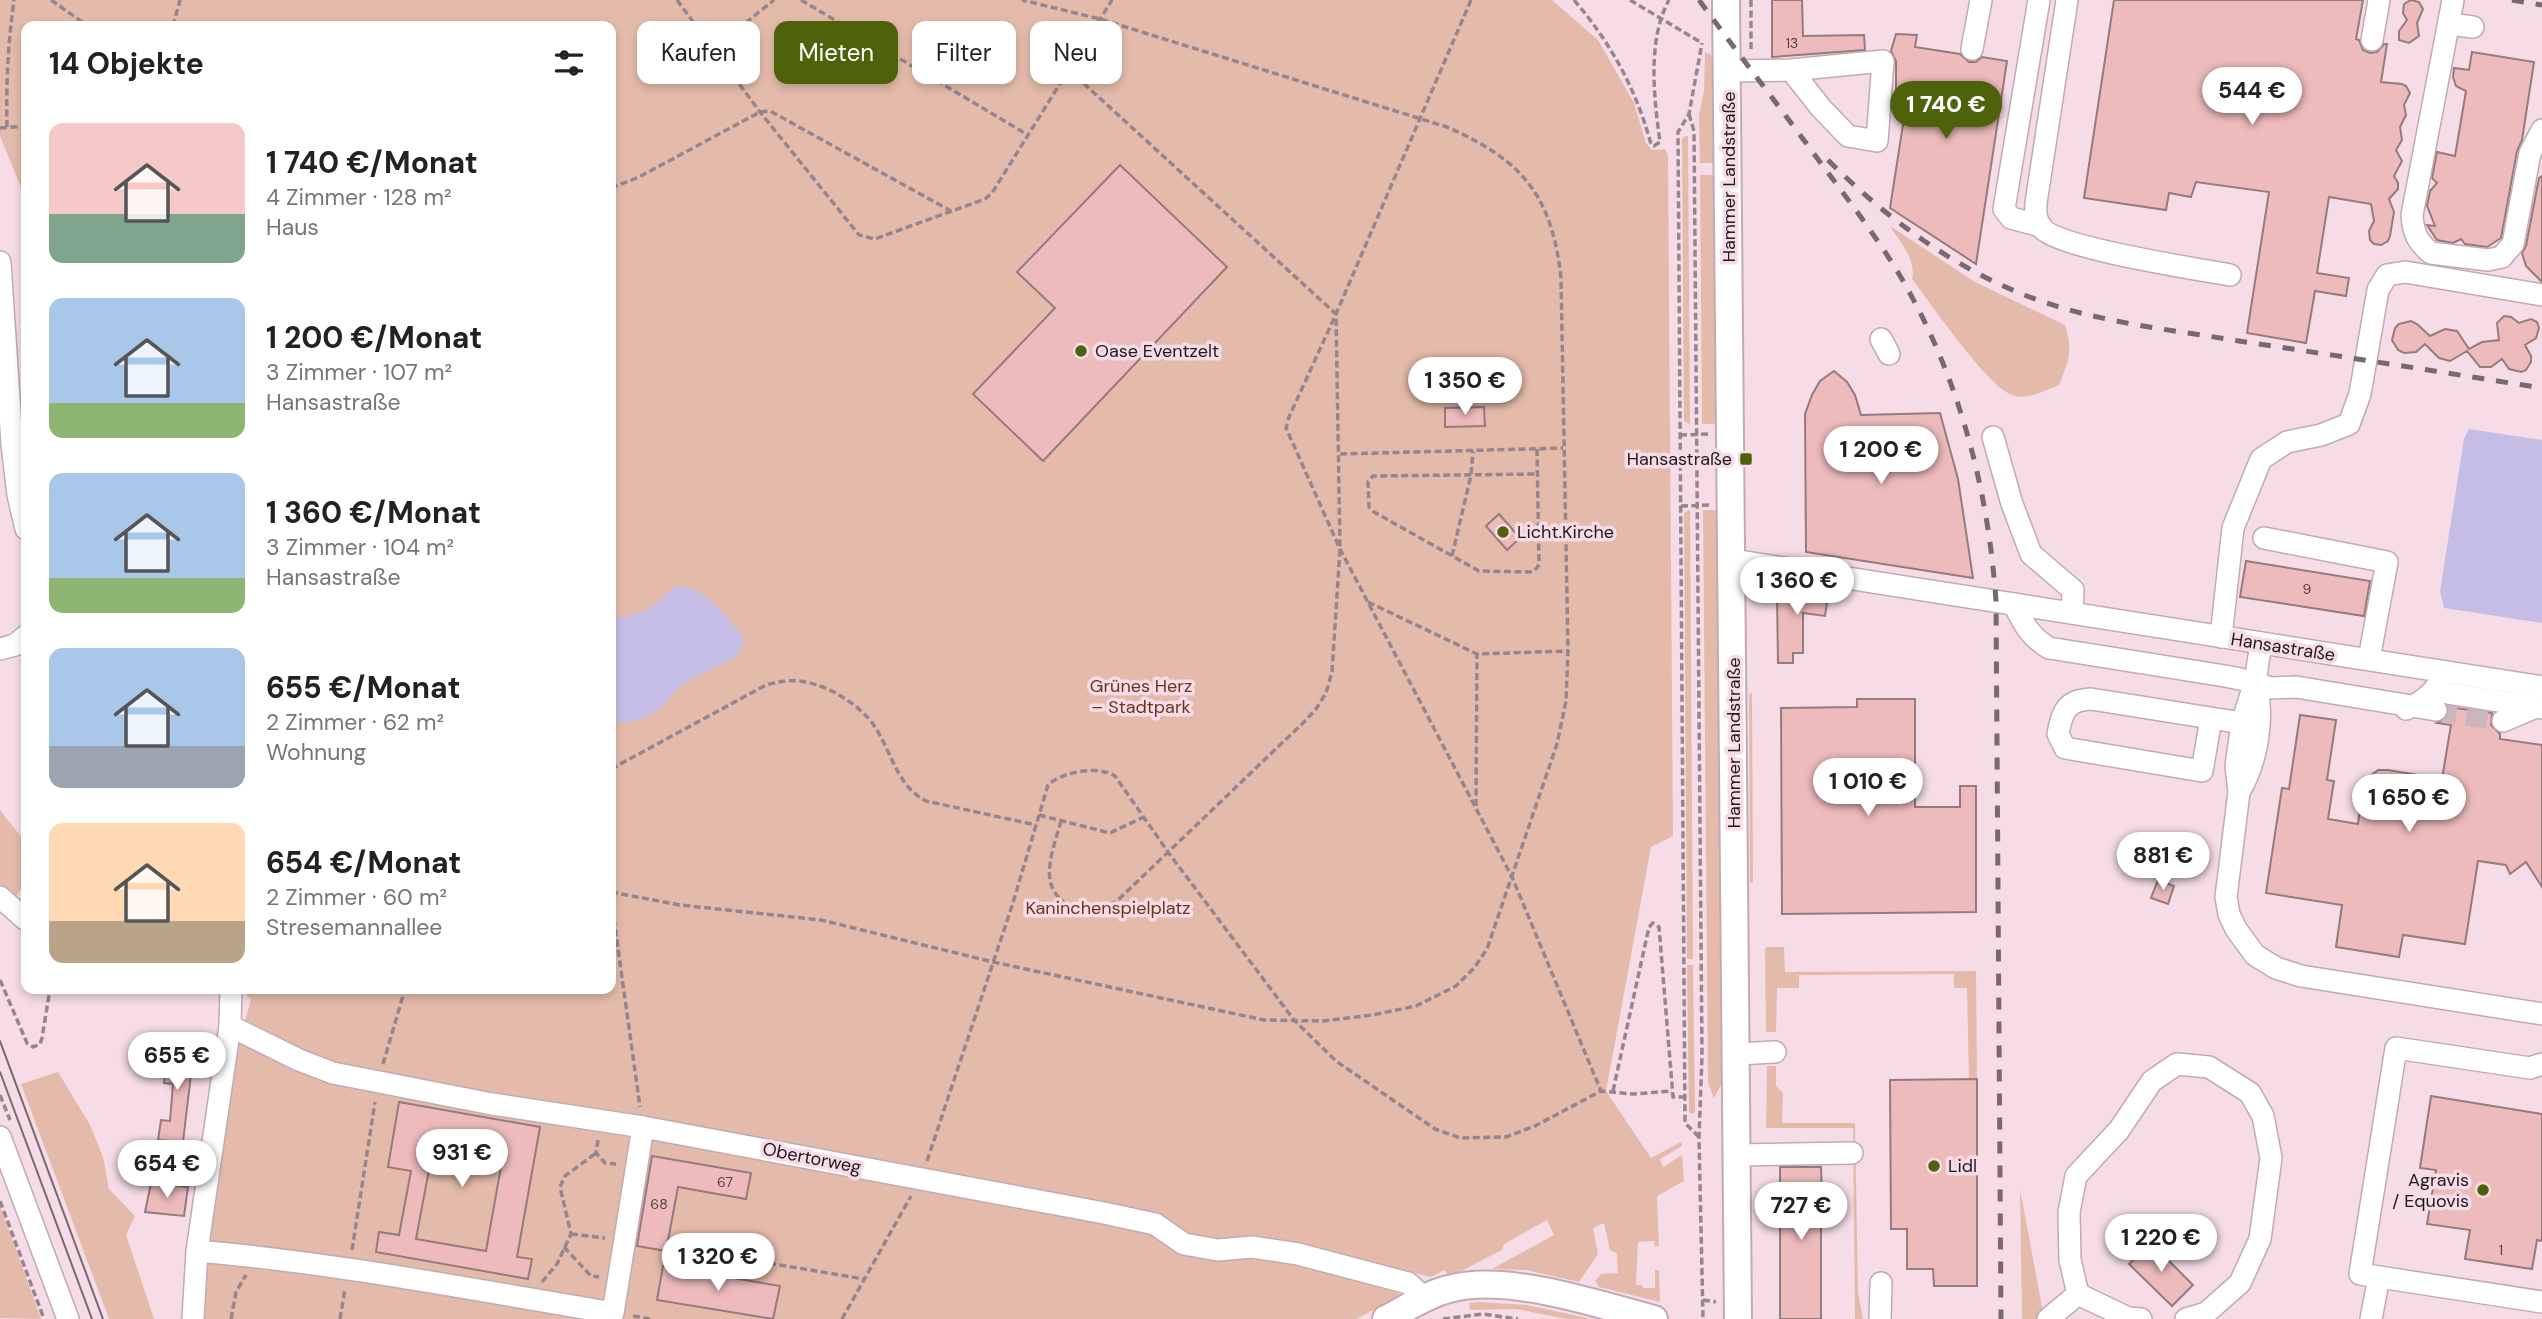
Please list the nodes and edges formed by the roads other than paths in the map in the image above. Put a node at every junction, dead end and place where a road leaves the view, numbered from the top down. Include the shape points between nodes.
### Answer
1 (1727, 0) edge
2 (1981, 0) edge
3 (2039, 0) edge
4 (2067, 0) edge
5 (2379, 0) edge
6 (2452, 0) edge
7 (2449, 24) junction
8 (2473, 27) dead end
9 (2372, 40) dead end
10 (1972, 49) dead end
11 (1791, 70) junction
12 (1728, 71) junction
13 (2542, 130) edge
14 (2040, 226) junction
15 (0, 262) edge
16 (2230, 275) dead end
17 (2542, 295) edge
18 (1993, 437) dead end
19 (21, 508) edge
20 (2264, 538) dead end
21 (1733, 560) junction
22 (2014, 604) junction
23 (2072, 613) junction
24 (2221, 637) junction
25 (21, 641) edge
26 (2261, 643) junction
27 (0, 649) edge
28 (2369, 660) junction
29 (2255, 682) junction
30 (2438, 691) junction
31 (2540, 701) edge
32 (2211, 719) junction
33 (2503, 721) tunnel mouth
34 (2242, 723) junction
35 (2239, 792) junction
36 (0, 897) edge
37 (21, 916) edge
38 (231, 994) edge
39 (2542, 1014) edge
40 (230, 1026) junction
41 (1775, 1052) dead end
42 (1737, 1054) junction
43 (2542, 1064) edge
44 (643, 1127) junction
45 (0, 1137) edge
46 (1852, 1153) dead end
47 (1737, 1155) junction
48 (197, 1251) junction
49 (2379, 1277) junction
50 (1881, 1283) dead end
51 (2078, 1294) junction
52 (1426, 1299) junction
53 (2542, 1302) edge
54 (2374, 1318) edge
55 (68, 1319) edge
56 (193, 1319) edge
57 (1386, 1319) edge
58 (1654, 1319) edge
59 (1738, 1319) edge
60 (1880, 1319) edge
61 (2048, 1319) edge
62 (2141, 1319) edge
63 (2186, 1319) edge

1 - 12 main road, Hammer Landstraße
2 - 10 street
3 - 14 street via 2004,209 2011,218
4 - 14 street via 2035,212
5 - 9 street
6 - 7 street
7 - 8 street
7 - 13 street via 2412,215 2413,230 2423,247 2431,253 2488,260 2505,253 2513,244 2530,153
11 - 11 street via 1848,136 1877,141 1883,61
11 - 12 street
12 - 21 main road, Hammer Landstraße
14 - 16 street via 2049,235 2083,246
15 - 19 street via 12,444
17 - 24 street via 2404,272 2387,275 2376,297 2360,394 2349,425 2287,442 2261,459 2233,528
18 - 23 street via 2031,554 2073,590
20 - 28 street via 2386,562
21 - 22 street, Hansastraße
21 - 42 main road, Hammer Landstraße
22 - 23 street, Hansastraße
22 - 29 street via 2028,632 2049,648
23 - 24 street, Hansastraße
24 - 26 street, Hansastraße
25 - 27 street
26 - 28 street, Hansastraße
26 - 29 street
28 - 30 street, Hansastraße
29 - 30 street via 2294,698 2396,713
29 - 34 street
29 - 35 street via 2261,708 2250,774
30 - 31 street, Hansastraße
31 - 33 street
32 - 32 street via 2076,700 2063,711 2057,734 2065,748 2202,771
32 - 34 street
34 - 35 street via 2236,766
35 - 39 street via 2226,897 2236,929 2255,955 2301,976
36 - 37 street
38 - 40 street
40 - 44 street, Obertorweg via 316,1068 492,1104
40 - 48 street
41 - 42 street
42 - 47 main road, Hammer Landstraße
43 - 49 street via 2530,1068 2396,1048 2360,1274
44 - 48 street via 613,1313 349,1269
44 - 52 street, Obertorweg via 1155,1224 1184,1244 1298,1254 1408,1283
45 - 55 street
46 - 47 street
47 - 59 main road, Hammer Landstraße
48 - 56 street
49 - 53 street
49 - 54 street
50 - 60 street
51 - 61 street
51 - 62 street via 2128,1318
51 - 63 street via 2070,1260 2069,1212 2076,1176 2119,1130 2152,1081 2177,1064 2209,1067 2249,1093 2263,1116 2272,1158 2260,1239 2240,1283 2206,1313
52 - 57 main road
52 - 58 main road via 1448,1289 1519,1287

